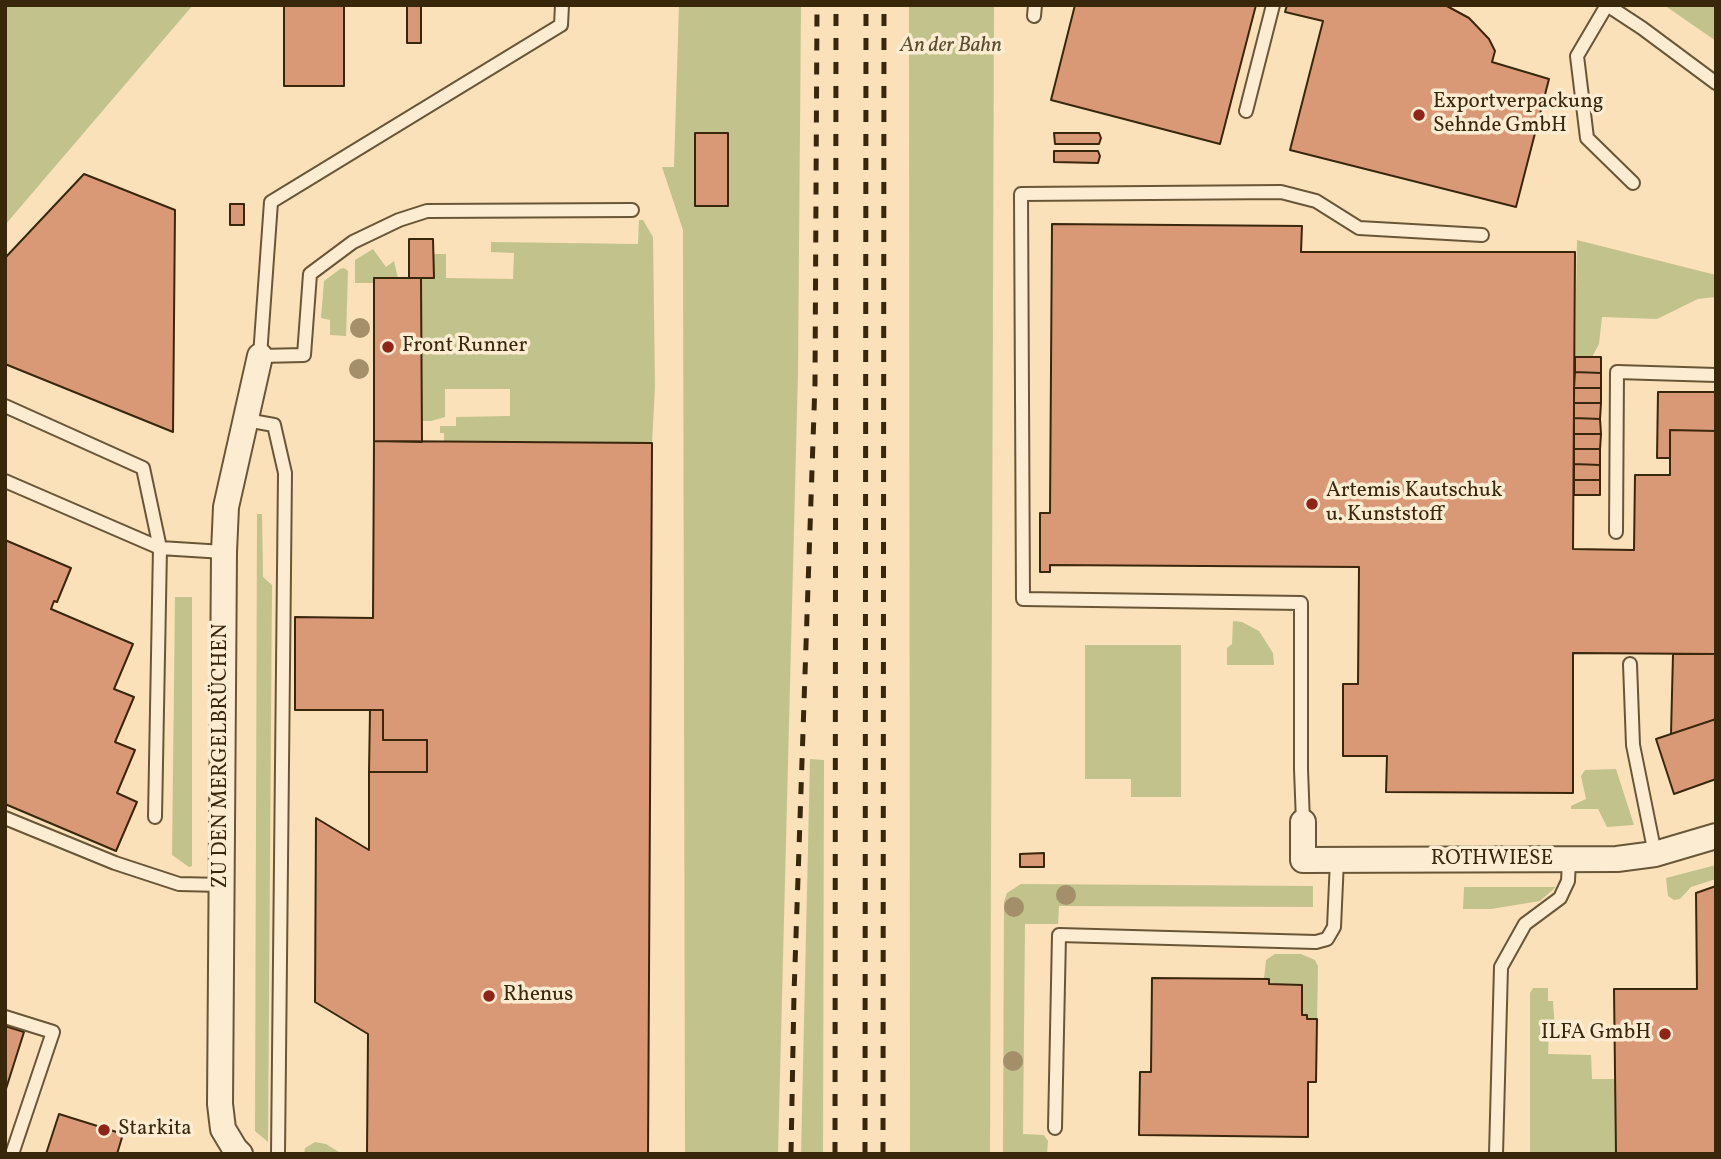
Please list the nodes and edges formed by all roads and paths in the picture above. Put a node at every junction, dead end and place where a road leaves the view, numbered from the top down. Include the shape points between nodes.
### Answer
1 (562, 5) edge
2 (1273, 5) edge
3 (1607, 5) edge
4 (1716, 83) edge
5 (1246, 111) dead end
6 (1633, 183) dead end
7 (632, 210) dead end
8 (1482, 235) dead end
9 (260, 356) junction
10 (1716, 375) edge
11 (5, 406) edge
12 (246, 420) junction
13 (5, 481) edge
14 (1616, 532) dead end
15 (160, 548) junction
16 (224, 552) junction
17 (1630, 664) dead end
18 (155, 817) dead end
19 (5, 818) edge
20 (1303, 822) joint
21 (1716, 836) edge
22 (1655, 854) junction
23 (1337, 860) junction
24 (1569, 860) junction
25 (222, 885) junction
26 (5, 1017) edge
27 (1055, 1128) dead end
28 (12, 1154) edge
29 (240, 1154) edge
30 (278, 1154) edge
31 (1496, 1154) edge

1 - 9 lane via 561,25 271,202
2 - 5 lane
3 - 4 lane
3 - 6 lane via 1577,56 1587,138
7 - 9 lane via 427,211 399,220 353,242 310,274 304,355
8 - 20 lane via 1359,228 1317,201 1281,192 1021,194 1023,599 1301,603
9 - 12 street, ZU DEN MERGELBRÜCHEN
10 - 14 lane via 1617,372
11 - 15 lane via 143,468
12 - 16 street, ZU DEN MERGELBRÜCHEN via 226,506
12 - 30 lane via 274,425 285,473
13 - 15 lane
15 - 16 lane
15 - 18 lane
16 - 25 street, ZU DEN MERGELBRÜCHEN
17 - 22 lane via 1633,745
19 - 25 lane via 178,884
20 - 23 street, ROTHWIESE via 1303,860
21 - 22 street, ROTHWIESE
22 - 24 street, ROTHWIESE
23 - 24 street, ROTHWIESE
23 - 27 lane via 1334,927 1327,939 1316,942 1059,935
24 - 31 lane via 1568,881 1560,898 1525,924 1501,967
25 - 29 street, ZU DEN MERGELBRÜCHEN via 220,1104 223,1129
26 - 28 lane via 53,1032

